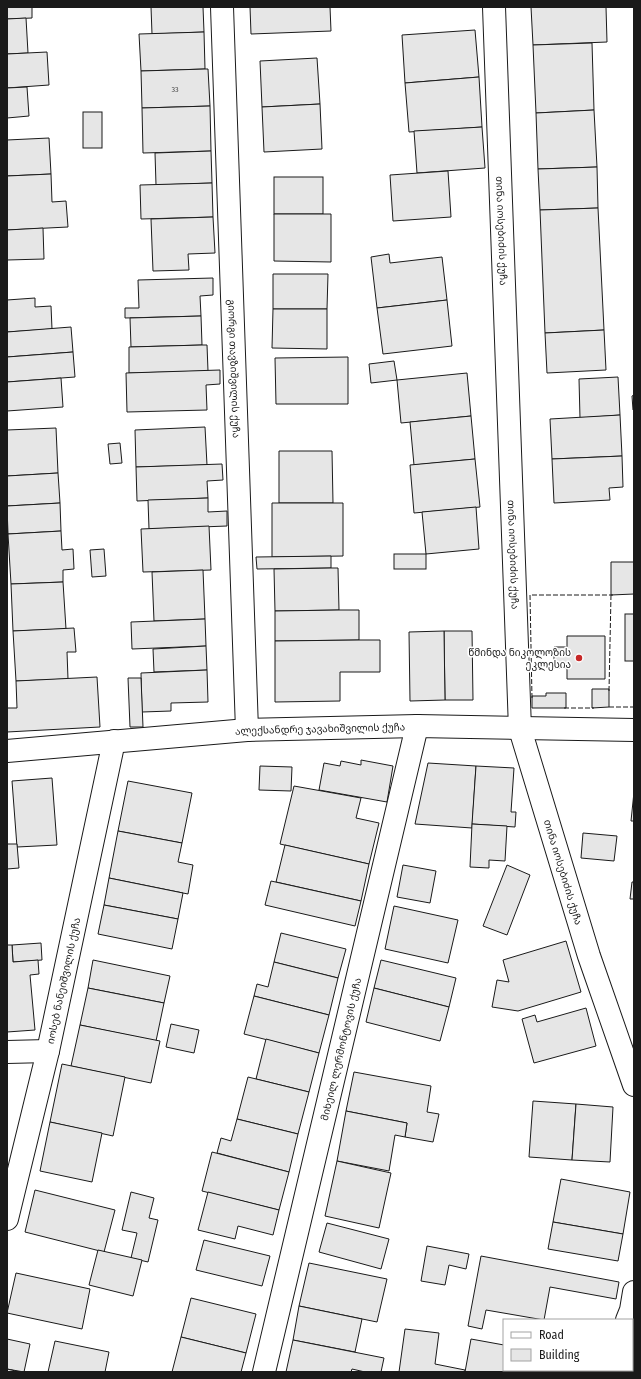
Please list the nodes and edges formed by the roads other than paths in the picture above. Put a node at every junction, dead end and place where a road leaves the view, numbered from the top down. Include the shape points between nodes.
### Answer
1 (222, 7) edge
2 (494, 7) edge
3 (417, 726) junction
4 (520, 729) junction
5 (247, 730) junction
6 (634, 730) edge
7 (114, 741) junction
8 (7, 750) edge
9 (48, 1051) junction
10 (7, 1052) edge
11 (634, 1086) edge
12 (7, 1219) edge
13 (634, 1292) edge
14 (627, 1319) edge
15 (264, 1372) edge

1 - 5 street, გიორგი თავზიშვილის ქუჩა
2 - 4 street, თინა იოსებიძის ქუჩა
3 - 4 street, ალექსანდრე ჯავახიშვილის ქუჩა
3 - 5 street, ალექსანდრე ჯავახიშვილის ქუჩა
3 - 15 street, მიხეილ ლერმონტოვის ქუჩა
4 - 6 street, ალექსანდრე ჯავახიშვილის ქუჩა
4 - 11 street, თინა იოსებიძის ქუჩა via 589,956
5 - 7 street, ალექსანდრე ჯავახიშვილის ქუჩა
7 - 8 street, ალექსანდრე ჯავახიშვილის ქუჩა
7 - 9 street, იოსებ ნანეიშვილის ქუჩა
9 - 10 street
9 - 12 street, იოსებ ნანეიშვილის ქუჩა
13 - 14 street

